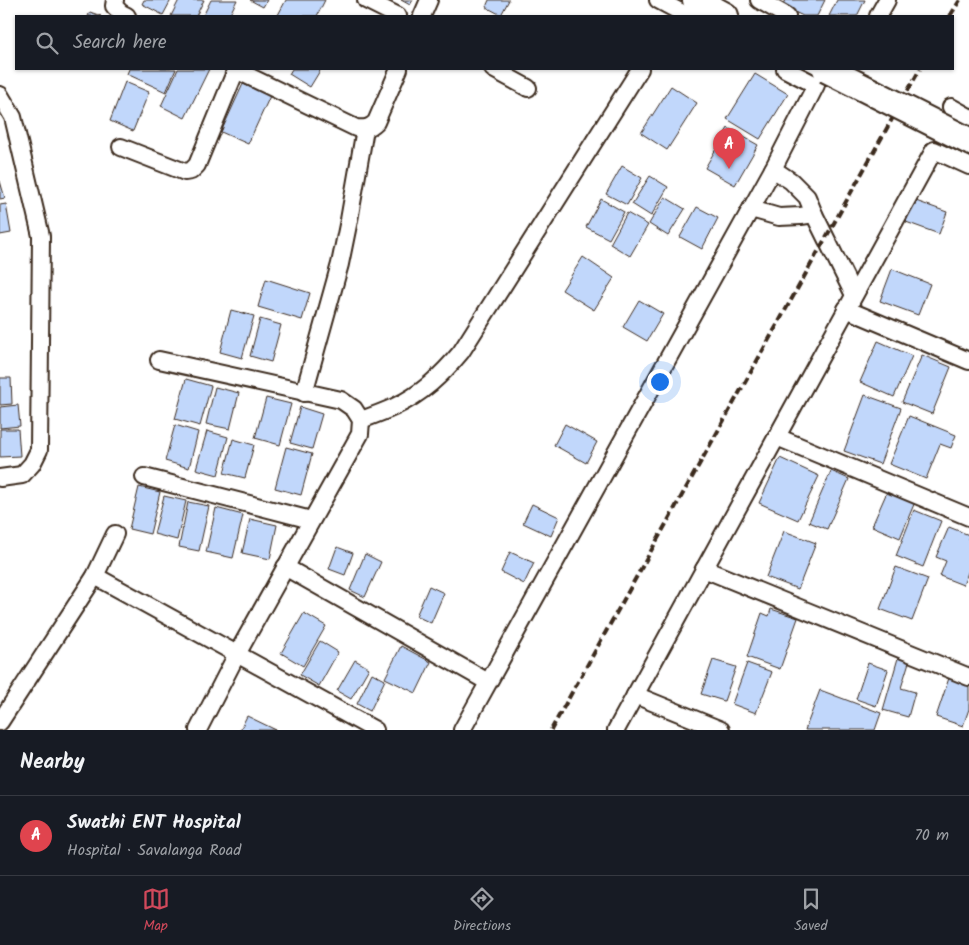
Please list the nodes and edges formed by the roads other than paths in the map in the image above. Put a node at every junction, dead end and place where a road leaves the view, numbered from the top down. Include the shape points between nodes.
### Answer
1 (115, 0) edge
2 (366, 0) edge
3 (429, 0) edge
4 (658, 0) edge
5 (759, 0) edge
6 (886, 0) edge
7 (684, 11) edge
8 (125, 15) edge
9 (396, 15) edge
10 (422, 15) edge
11 (717, 15) edge
12 (786, 15) edge
13 (878, 15) edge
14 (235, 70) edge
15 (237, 70) edge
16 (399, 70) edge
17 (495, 70) edge
18 (639, 70) edge
19 (788, 70) edge
20 (828, 70) edge
21 (528, 88) dead end
22 (0, 95) edge
23 (951, 107) dead end
24 (969, 118) edge
25 (364, 129) junction
26 (969, 141) edge
27 (121, 147) dead end
28 (969, 166) edge
29 (773, 169) junction
30 (751, 209) junction
31 (814, 214) junction
32 (850, 302) junction
33 (159, 360) dead end
34 (969, 361) edge
35 (304, 393) junction
36 (361, 420) junction
37 (777, 437) junction
38 (144, 477) dead end
39 (0, 478) edge
40 (969, 517) edge
41 (312, 520) junction
42 (115, 534) dead end
43 (285, 567) junction
44 (704, 569) junction
45 (95, 576) junction
46 (236, 654) junction
47 (969, 677) edge
48 (488, 682) junction
49 (635, 695) junction
50 (0, 722) edge
51 (198, 730) edge
52 (375, 730) edge
53 (462, 730) edge
54 (616, 730) edge
55 (721, 730) edge

1 - 8 street via 114,6
2 - 9 street
3 - 10 street
4 - 7 street
5 - 12 street
6 - 13 street
7 - 11 main road
14 - 27 street via 197,165 191,171 185,172
15 - 25 street
16 - 25 street via 376,122
17 - 21 street
18 - 36 street via 461,352 444,373 424,389 395,407
19 - 29 street via 816,85
20 - 26 main road, bridge
22 - 39 street via 13,118 41,236 39,450 22,476
23 - 24 street
25 - 35 street via 342,255
28 - 32 street via 934,150
29 - 30 street
29 - 31 street via 807,197
30 - 31 street via 779,217
30 - 48 street
31 - 32 street
32 - 34 street
32 - 37 street
33 - 35 street
35 - 36 street via 341,400 354,409
36 - 41 street via 360,434
37 - 40 street
37 - 44 street
38 - 41 street
41 - 43 street
42 - 45 street
43 - 46 street
43 - 48 street
44 - 47 street
44 - 49 street
45 - 46 street
45 - 50 street
46 - 51 street
46 - 52 street
48 - 53 street
49 - 54 street
49 - 55 street

